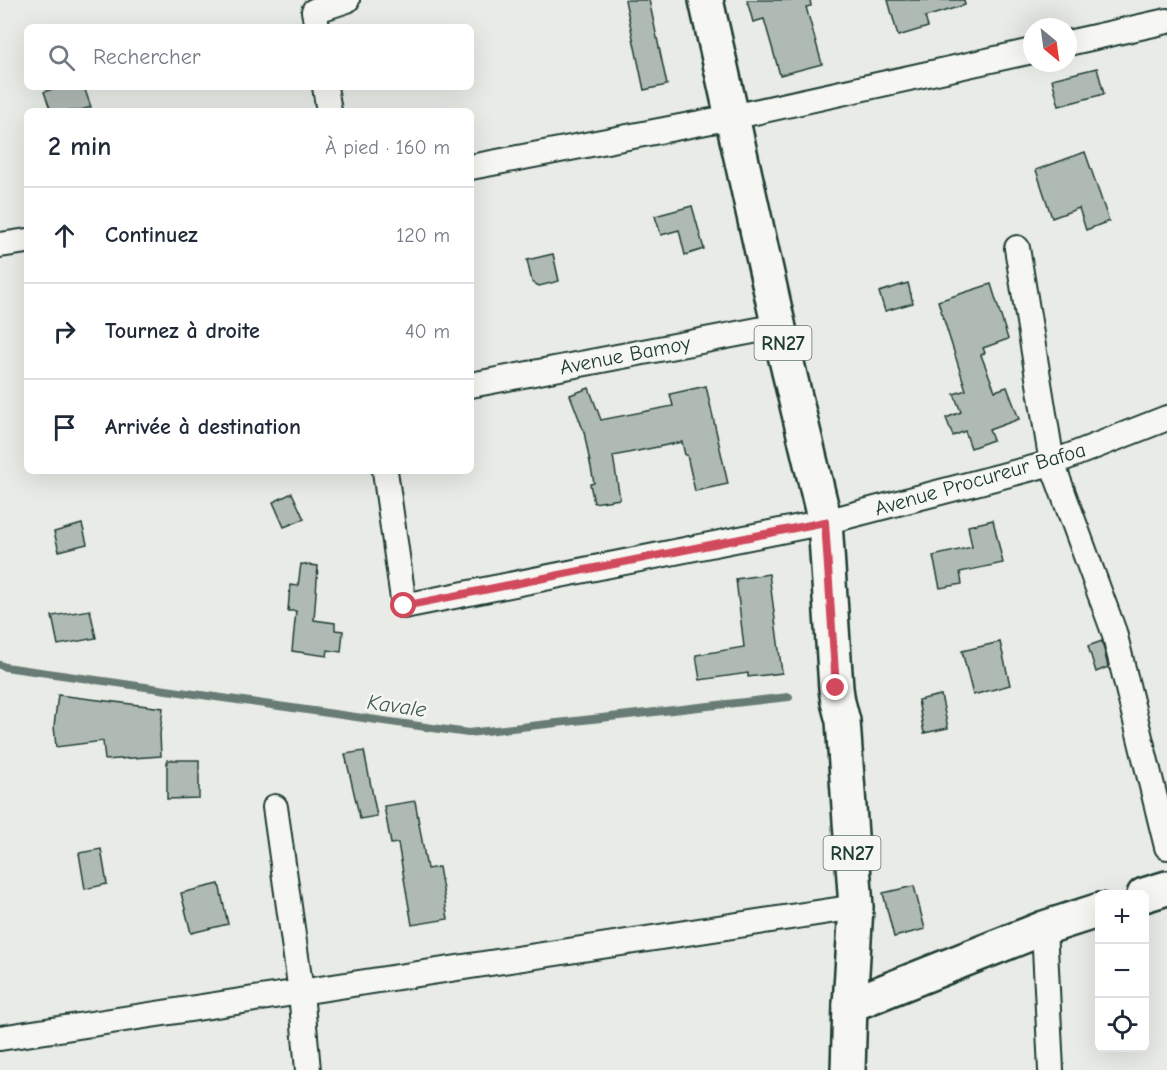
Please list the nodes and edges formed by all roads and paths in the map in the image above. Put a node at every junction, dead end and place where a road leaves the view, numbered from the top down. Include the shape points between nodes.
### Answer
1 (347, 0) edge
2 (706, 0) edge
3 (1167, 21) edge
4 (316, 24) edge
5 (1077, 41) edge
6 (1023, 53) edge
7 (326, 90) edge
8 (329, 108) edge
9 (732, 117) junction
10 (474, 166) edge
11 (24, 241) edge
12 (0, 245) edge
13 (1017, 248) dead end
14 (779, 326) junction
15 (474, 384) edge
16 (1167, 418) edge
17 (1052, 463) junction
18 (385, 474) edge
19 (825, 522) junction
20 (275, 807) dead end
21 (1167, 847) edge
22 (1167, 888) edge
23 (1149, 893) edge
24 (856, 907) junction
25 (1095, 912) edge
26 (1044, 928) junction
27 (301, 992) junction
28 (850, 1005) junction
29 (0, 1038) edge
30 (308, 1070) edge
31 (849, 1070) edge
32 (1051, 1070) edge

1 - 4 street via 314,11
2 - 9 main road, RN27
3 - 5 street
6 - 9 street
7 - 8 street
9 - 10 street
9 - 14 main road, RN27
11 - 12 street
13 - 17 street
14 - 15 street, Avenue Bamoy
14 - 19 main road, RN27
16 - 17 street, Avenue Procureur Bafoa
17 - 19 street, Avenue Procureur Bafoa
17 - 21 street via 1114,632
18 - 19 street, Avenue Procureur Bafoa via 404,606
19 - 24 main road, RN27
20 - 27 street
22 - 23 main road
24 - 27 street
24 - 28 main road, RN27
25 - 26 main road
26 - 28 main road
26 - 32 street
27 - 29 street
27 - 30 street
28 - 31 main road, RN27

